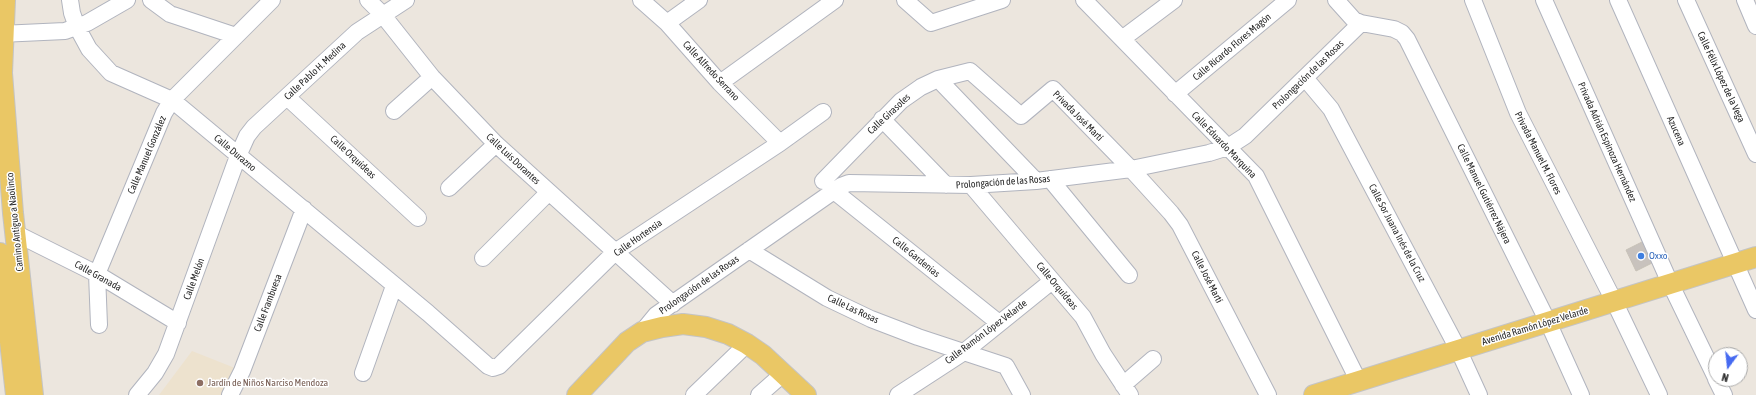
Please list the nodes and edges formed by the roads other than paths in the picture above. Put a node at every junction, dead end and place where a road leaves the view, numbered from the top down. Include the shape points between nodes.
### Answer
1 (5, 0) edge
2 (70, 0) edge
3 (127, 0) edge
4 (150, 0) edge
5 (272, 0) edge
6 (368, 0) edge
7 (406, 0) edge
8 (641, 0) edge
9 (699, 0) edge
10 (836, 0) edge
11 (904, 0) edge
12 (1002, 0) edge
13 (1084, 0) edge
14 (1174, 0) edge
15 (1288, 0) edge
16 (1473, 0) edge
17 (1544, 0) edge
18 (1618, 0) edge
19 (1686, 0) edge
20 (1745, 0) edge
21 (1341, 2) edge
22 (382, 14) junction
23 (667, 23) junction
24 (1361, 23) junction
25 (1756, 26) edge
26 (77, 27) junction
27 (2, 34) edge
28 (236, 36) junction
29 (1122, 39) junction
30 (970, 71) joint
31 (1, 73) edge
32 (432, 77) junction
33 (1304, 78) junction
34 (938, 79) junction
35 (720, 83) junction
36 (1175, 94) junction
37 (287, 97) junction
38 (172, 100) junction
39 (394, 110) dead end
40 (823, 112) dead end
41 (882, 118) junction
42 (780, 143) junction
43 (496, 144) junction
44 (1228, 147) junction
45 (1756, 154) edge
46 (238, 156) junction
47 (1131, 169) junction
48 (1043, 180) junction
49 (946, 185) junction
50 (972, 185) junction
51 (828, 186) junction
52 (449, 188) dead end
53 (548, 192) junction
54 (304, 209) junction
55 (6, 213) edge
56 (418, 218) dead end
57 (16, 233) junction
58 (749, 250) junction
59 (615, 252) junction
60 (0, 253) edge
61 (1756, 257) edge
62 (483, 258) dead end
63 (1735, 263) junction
64 (97, 274) junction
65 (1129, 275) dead end
66 (1052, 281) junction
67 (1670, 283) junction
68 (394, 286) junction
69 (1614, 301) junction
70 (673, 304) junction
71 (1756, 310) edge
72 (1548, 322) junction
73 (178, 323) junction
74 (999, 323) junction
75 (99, 325) dead end
76 (642, 332) junction
77 (746, 344) junction
78 (1458, 349) junction
79 (964, 352) junction
80 (14, 359) edge
81 (1153, 359) dead end
82 (1708, 362) edge
83 (493, 368) joint
84 (363, 373) dead end
85 (784, 373) junction
86 (1358, 380) junction
87 (1127, 390) edge
88 (16, 395) edge
89 (33, 395) edge
90 (137, 395) edge
91 (230, 395) edge
92 (577, 395) edge
93 (694, 395) edge
94 (759, 395) edge
95 (806, 395) edge
96 (898, 395) edge
97 (1022, 395) edge
98 (1268, 395) edge
99 (1314, 395) edge
100 (1479, 395) edge
101 (1581, 395) edge
102 (1659, 395) edge

1 - 27 main road, Camino Antiguo a Naolinco
2 - 26 street, Calle Durazno
3 - 26 street
4 - 28 street via 170,14
5 - 28 street, Calle Manuel González
6 - 22 street, Calle Luis Dorantes
7 - 22 street, Calle Pablo H. Medina
8 - 23 street, Calle Alfredo Serrano
9 - 23 street
10 - 35 street
11 - 12 street via 931,23
13 - 29 street, Calle Eduardo Marquina
14 - 29 street
15 - 36 street, Calle Ricardo Flores Magón
16 - 69 street, Privada Manuel M. Flores via 1518,113
17 - 67 street, Privada Adrián Espinoza Hernández
18 - 63 street, Azucena
19 - 45 street, Calle Félix López de la Vega
20 - 25 street
21 - 24 street via 1354,20
22 - 32 street, Calle Luis Dorantes
22 - 37 street, Calle Pablo H. Medina via 352,36
23 - 35 street, Calle Alfredo Serrano
24 - 33 street, Prolongación de las Rosas
24 - 72 street, Calle Manuel Gutiérrez Nájera via 1394,29 1407,39
26 - 27 street via 53,32
26 - 38 street, Calle Durazno via 89,49 111,73
27 - 31 main road, Camino Antiguo a Naolinco
28 - 38 street, Calle Manuel González
29 - 36 street, Calle Eduardo Marquina
30 - 34 street, Calle Girasoles
30 - 47 street, Privada José Martí via 1021,116 1053,89
31 - 55 main road, Camino Antiguo a Naolinco
32 - 39 street
32 - 43 street, Calle Luis Dorantes
33 - 44 street, Prolongación de las Rosas via 1245,136
33 - 78 street, Calle Sor Juana Inés de la Cruz via 1331,109
34 - 41 street, Calle Girasoles via 921,87
34 - 48 street
35 - 42 street, Calle Alfredo Serrano
36 - 44 street, Calle Eduardo Marquina
37 - 46 street, Calle Pablo H. Medina via 254,127
37 - 56 street, Calle Orquídeas
38 - 46 street, Calle Durazno
38 - 64 street, Calle Manuel González via 157,128
40 - 42 street, Calle Hortensia
41 - 49 street
41 - 51 street, Calle Girasoles
42 - 59 street, Calle Hortensia
43 - 52 street
43 - 53 street, Calle Luis Dorantes
44 - 47 street, Prolongación de las Rosas
44 - 86 street, Calle Eduardo Marquina via 1256,176
46 - 54 street, Calle Durazno
46 - 73 street, Calle Melón
47 - 48 street, Prolongación de las Rosas
47 - 98 street, Calle José Martí via 1180,225
48 - 50 street, Prolongación de las Rosas
48 - 65 street
49 - 50 street, Prolongación de las Rosas
49 - 51 street, Prolongación de las Rosas via 858,182
50 - 66 street, Calle Orquídeas
51 - 58 street, Prolongación de las Rosas
51 - 74 street, Calle Gardenias
53 - 59 street, Calle Luis Dorantes
53 - 62 street
54 - 68 street, Calle Durazno
54 - 91 street, Calle Frambuesa via 242,371
55 - 57 main road, Camino Antiguo a Naolinco
57 - 64 street, Calle Granada
57 - 80 main road, Camino Antiguo a Naolinco
58 - 70 street, Prolongación de las Rosas
58 - 79 street, Calle Las Rosas via 820,294 871,319
59 - 70 street, Calle Luis Dorantes
59 - 83 street, Calle Hortensia via 499,366
60 - 80 main road, Camino Antiguo a Naolinco
61 - 63 main road, Avenida Ramón López Velarde
63 - 67 main road, Avenida Ramón López Velarde
63 - 71 street, Azucena
64 - 73 street, Calle Granada
64 - 75 street
66 - 74 street, Calle Ramón López Velarde
66 - 87 street, Calle Orquídeas via 1083,317
67 - 69 main road, Avenida Ramón López Velarde
67 - 82 street, Privada Adrián Espinoza Hernández
68 - 83 street, Calle Durazno
68 - 84 street
69 - 72 main road, Avenida Ramón López Velarde
69 - 102 street, Privada Manuel M. Flores
70 - 76 street, Prolongación de las Rosas via 656,315
72 - 78 main road, Avenida Ramón López Velarde
72 - 101 street, Calle Manuel Gutiérrez Nájera
73 - 90 street, Calle Melón via 166,354
74 - 79 street, Calle Ramón López Velarde
76 - 77 main road via 683,324 728,334
76 - 92 main road via 628,342
77 - 85 main road
77 - 93 street
78 - 86 main road, Avenida Ramón López Velarde
78 - 100 street, Calle Sor Juana Inés de la Cruz
79 - 96 street, Calle Ramón López Velarde
79 - 97 street, Calle Las Rosas via 1006,366
80 - 88 main road, Camino Antiguo a Naolinco
80 - 89 main road, Camino Antiguo a Naolinco
81 - 87 street
85 - 94 street
85 - 95 main road
86 - 99 main road, Avenida Ramón López Velarde

